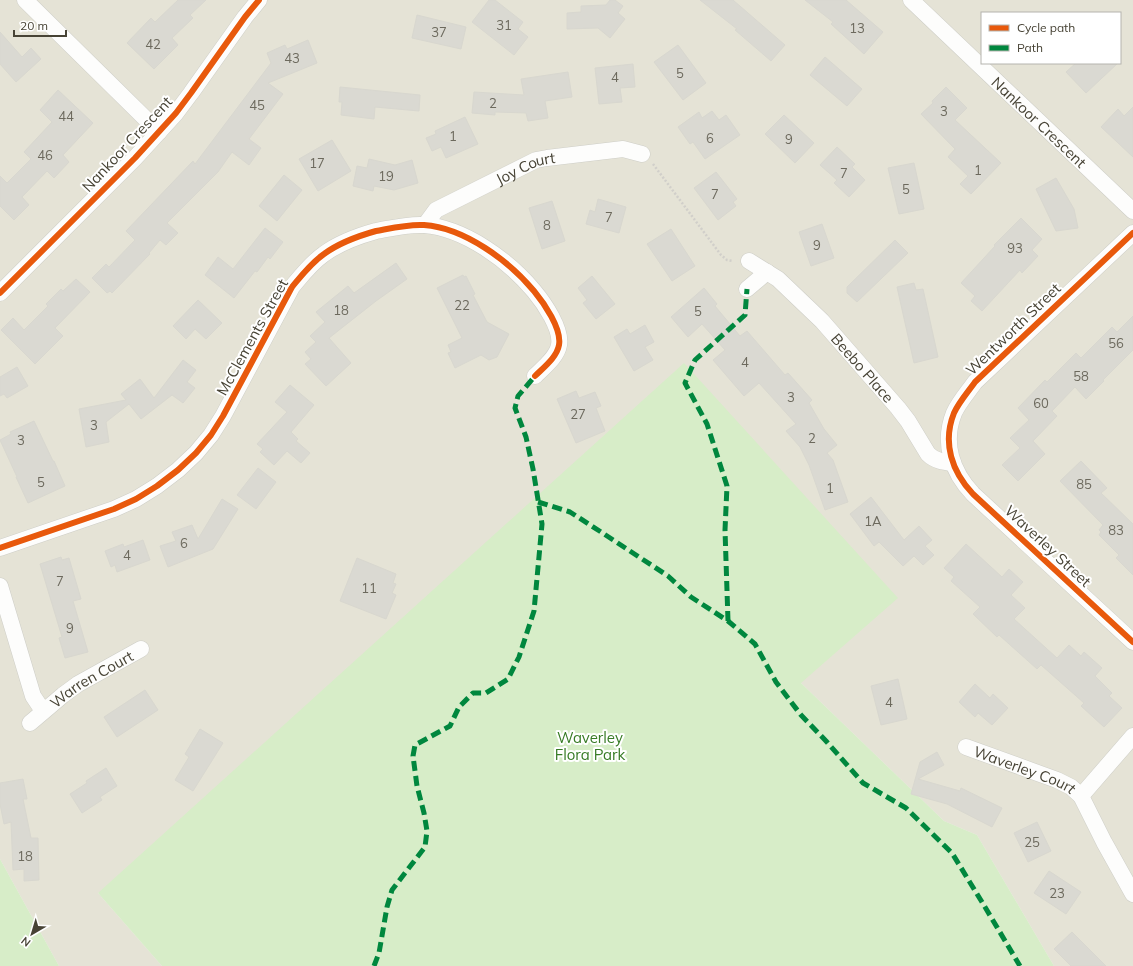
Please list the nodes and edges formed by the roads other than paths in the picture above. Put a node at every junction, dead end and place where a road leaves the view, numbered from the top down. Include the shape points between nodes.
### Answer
1 (25, 0) edge
2 (259, 0) edge
3 (911, 0) edge
4 (159, 132) junction
5 (642, 154) road end
6 (1133, 211) edge
7 (425, 225) junction
8 (1133, 232) edge
9 (749, 261) road end
10 (767, 272) junction
11 (747, 289) dead end
12 (0, 293) edge
13 (536, 376) dead end
14 (953, 464) junction
15 (0, 548) edge
16 (0, 586) edge
17 (1133, 642) edge
18 (141, 649) dead end
19 (44, 711) junction
20 (30, 723) dead end
21 (1133, 736) edge
22 (966, 747) dead end
23 (1081, 796) junction
24 (1133, 894) edge

1 - 4 street
2 - 4 street, Nankoor Crescent via 191,94
3 - 6 street, Nankoor Crescent
4 - 12 street, Nankoor Crescent
5 - 7 street, Joy Court via 622,149 536,160 436,210
7 - 13 street, McClements Street via 444,229 487,248 528,284 543,302 559,336 559,344 556,352
7 - 15 street, McClements Street via 364,234 342,243 307,268 292,287 211,435 196,453 157,486 114,509
8 - 14 street, Wentworth Street via 975,382 954,413 951,424 949,436
9 - 10 street, Beebo Place
10 - 11 street
10 - 14 street, Beebo Place via 822,321 908,421 928,454 932,458
14 - 17 street, Waverley Street via 964,485 973,494
16 - 19 street, Warren Court via 33,696
18 - 19 street, Warren Court via 78,684
19 - 20 street, Warren Court
21 - 23 street, Waverley Court
22 - 23 street, Waverley Court via 1057,780
23 - 24 street, Waverley Court

